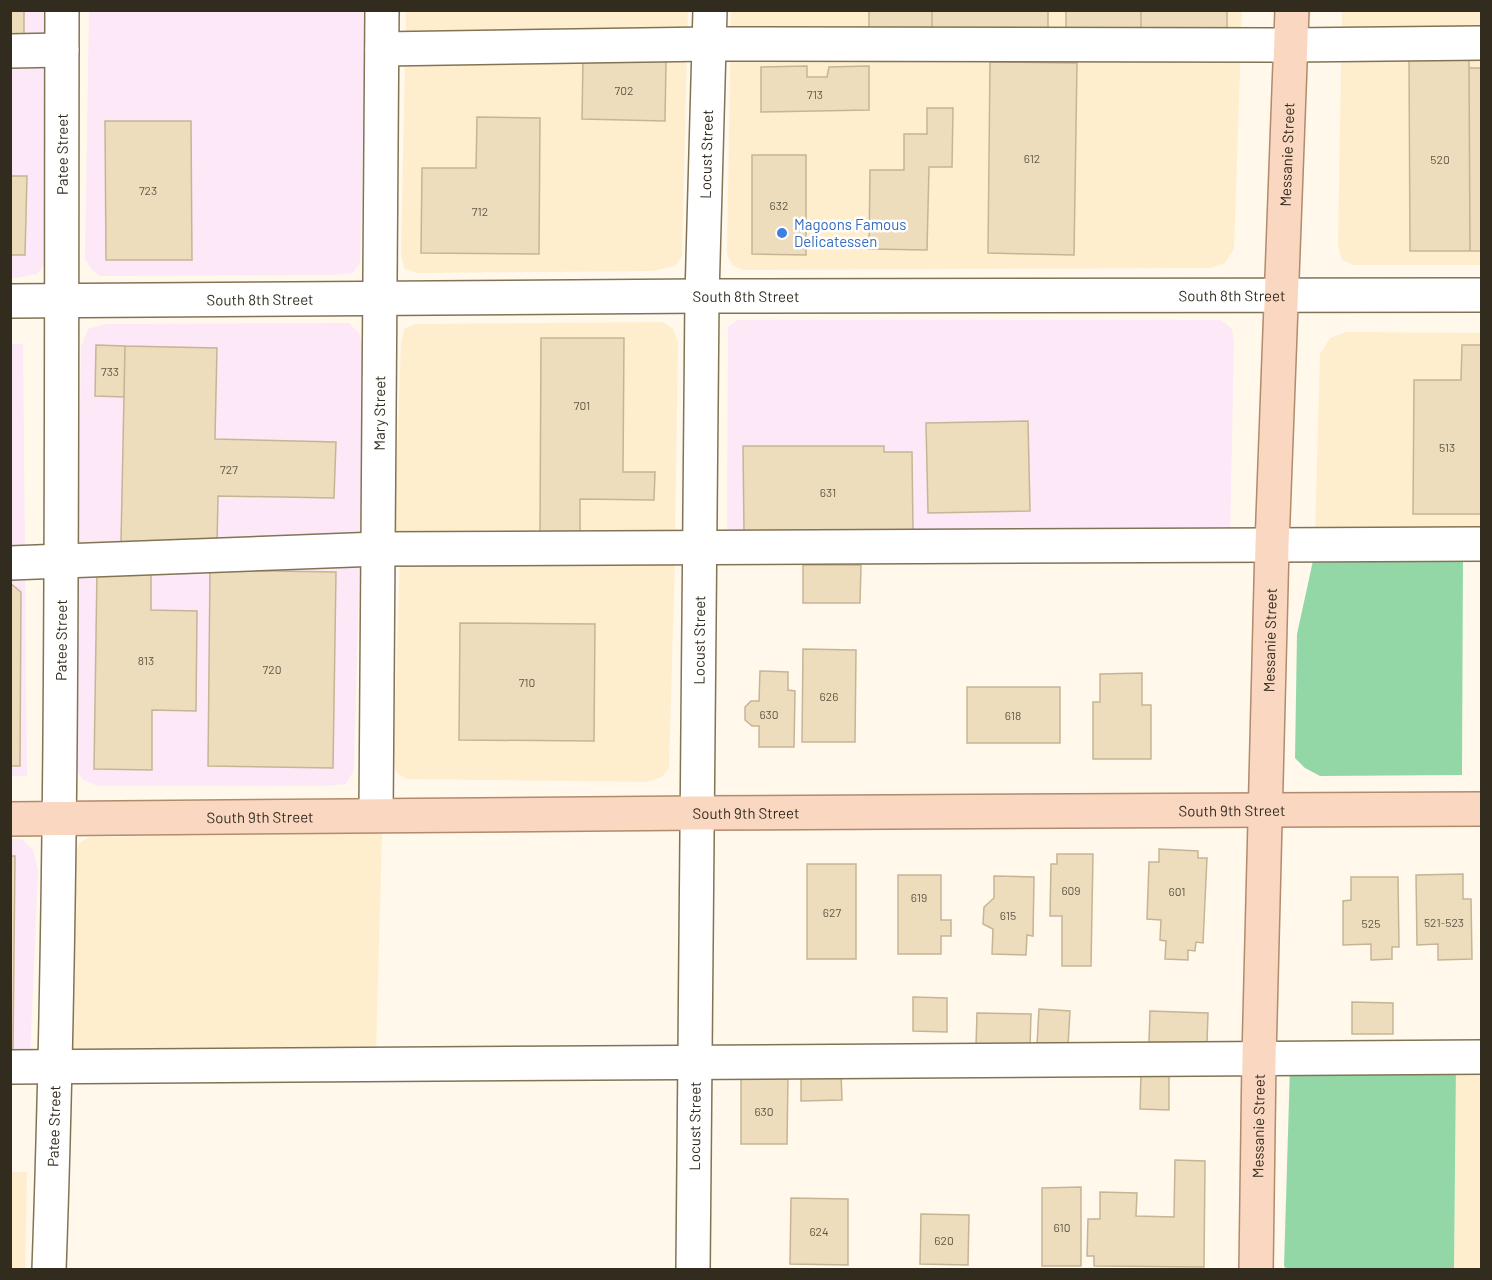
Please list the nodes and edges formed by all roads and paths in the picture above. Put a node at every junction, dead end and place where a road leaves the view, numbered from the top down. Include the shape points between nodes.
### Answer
1 (63, 10) edge
2 (382, 10) edge
3 (710, 10) edge
4 (1292, 10) edge
5 (1482, 43) edge
6 (710, 44) junction
7 (1291, 45) junction
8 (382, 49) junction
9 (62, 50) junction
10 (10, 51) edge
11 (1281, 295) junction
12 (1482, 295) edge
13 (702, 296) junction
14 (381, 299) junction
15 (10, 301) edge
16 (61, 301) junction
17 (1482, 544) edge
18 (1272, 545) junction
19 (699, 548) junction
20 (378, 549) junction
21 (61, 562) junction
22 (10, 563) edge
23 (1482, 809) edge
24 (1265, 811) junction
25 (697, 813) junction
26 (376, 815) junction
27 (10, 819) edge
28 (60, 819) junction
29 (1482, 1057) edge
30 (1259, 1058) junction
31 (696, 1062) junction
32 (56, 1067) junction
33 (10, 1068) edge
34 (49, 1269) edge
35 (693, 1269) edge
36 (1256, 1269) edge

1 - 9 street, Patee Street
2 - 8 street, Mary Street
3 - 6 street, Locust Street
4 - 7 main road, Messanie Street
5 - 7 street
6 - 7 street
6 - 8 street
6 - 13 street, Locust Street
7 - 11 main road, Messanie Street
8 - 14 street, Mary Street
9 - 10 street
9 - 16 street, Patee Street
11 - 12 street, South 8th Street
11 - 13 street, South 8th Street
11 - 18 main road, Messanie Street
13 - 14 street, South 8th Street
13 - 19 street, Locust Street
14 - 16 street, South 8th Street
14 - 20 street, Mary Street
15 - 16 street, South 8th Street
16 - 21 street, Patee Street
17 - 18 street
18 - 19 street
18 - 24 main road, Messanie Street
19 - 20 street
19 - 25 street, Locust Street
20 - 21 street
20 - 26 street, Mary Street
21 - 22 street
21 - 28 street, Patee Street
23 - 24 main road, South 9th Street
24 - 25 main road, South 9th Street
24 - 30 main road, Messanie Street
25 - 26 main road, South 9th Street
25 - 31 street, Locust Street
26 - 28 main road, South 9th Street
27 - 28 main road, South 9th Street
28 - 32 street, Patee Street
29 - 30 street
30 - 31 street
30 - 36 main road, Messanie Street
31 - 32 street
31 - 35 street, Locust Street
32 - 33 street
32 - 34 street, Patee Street

